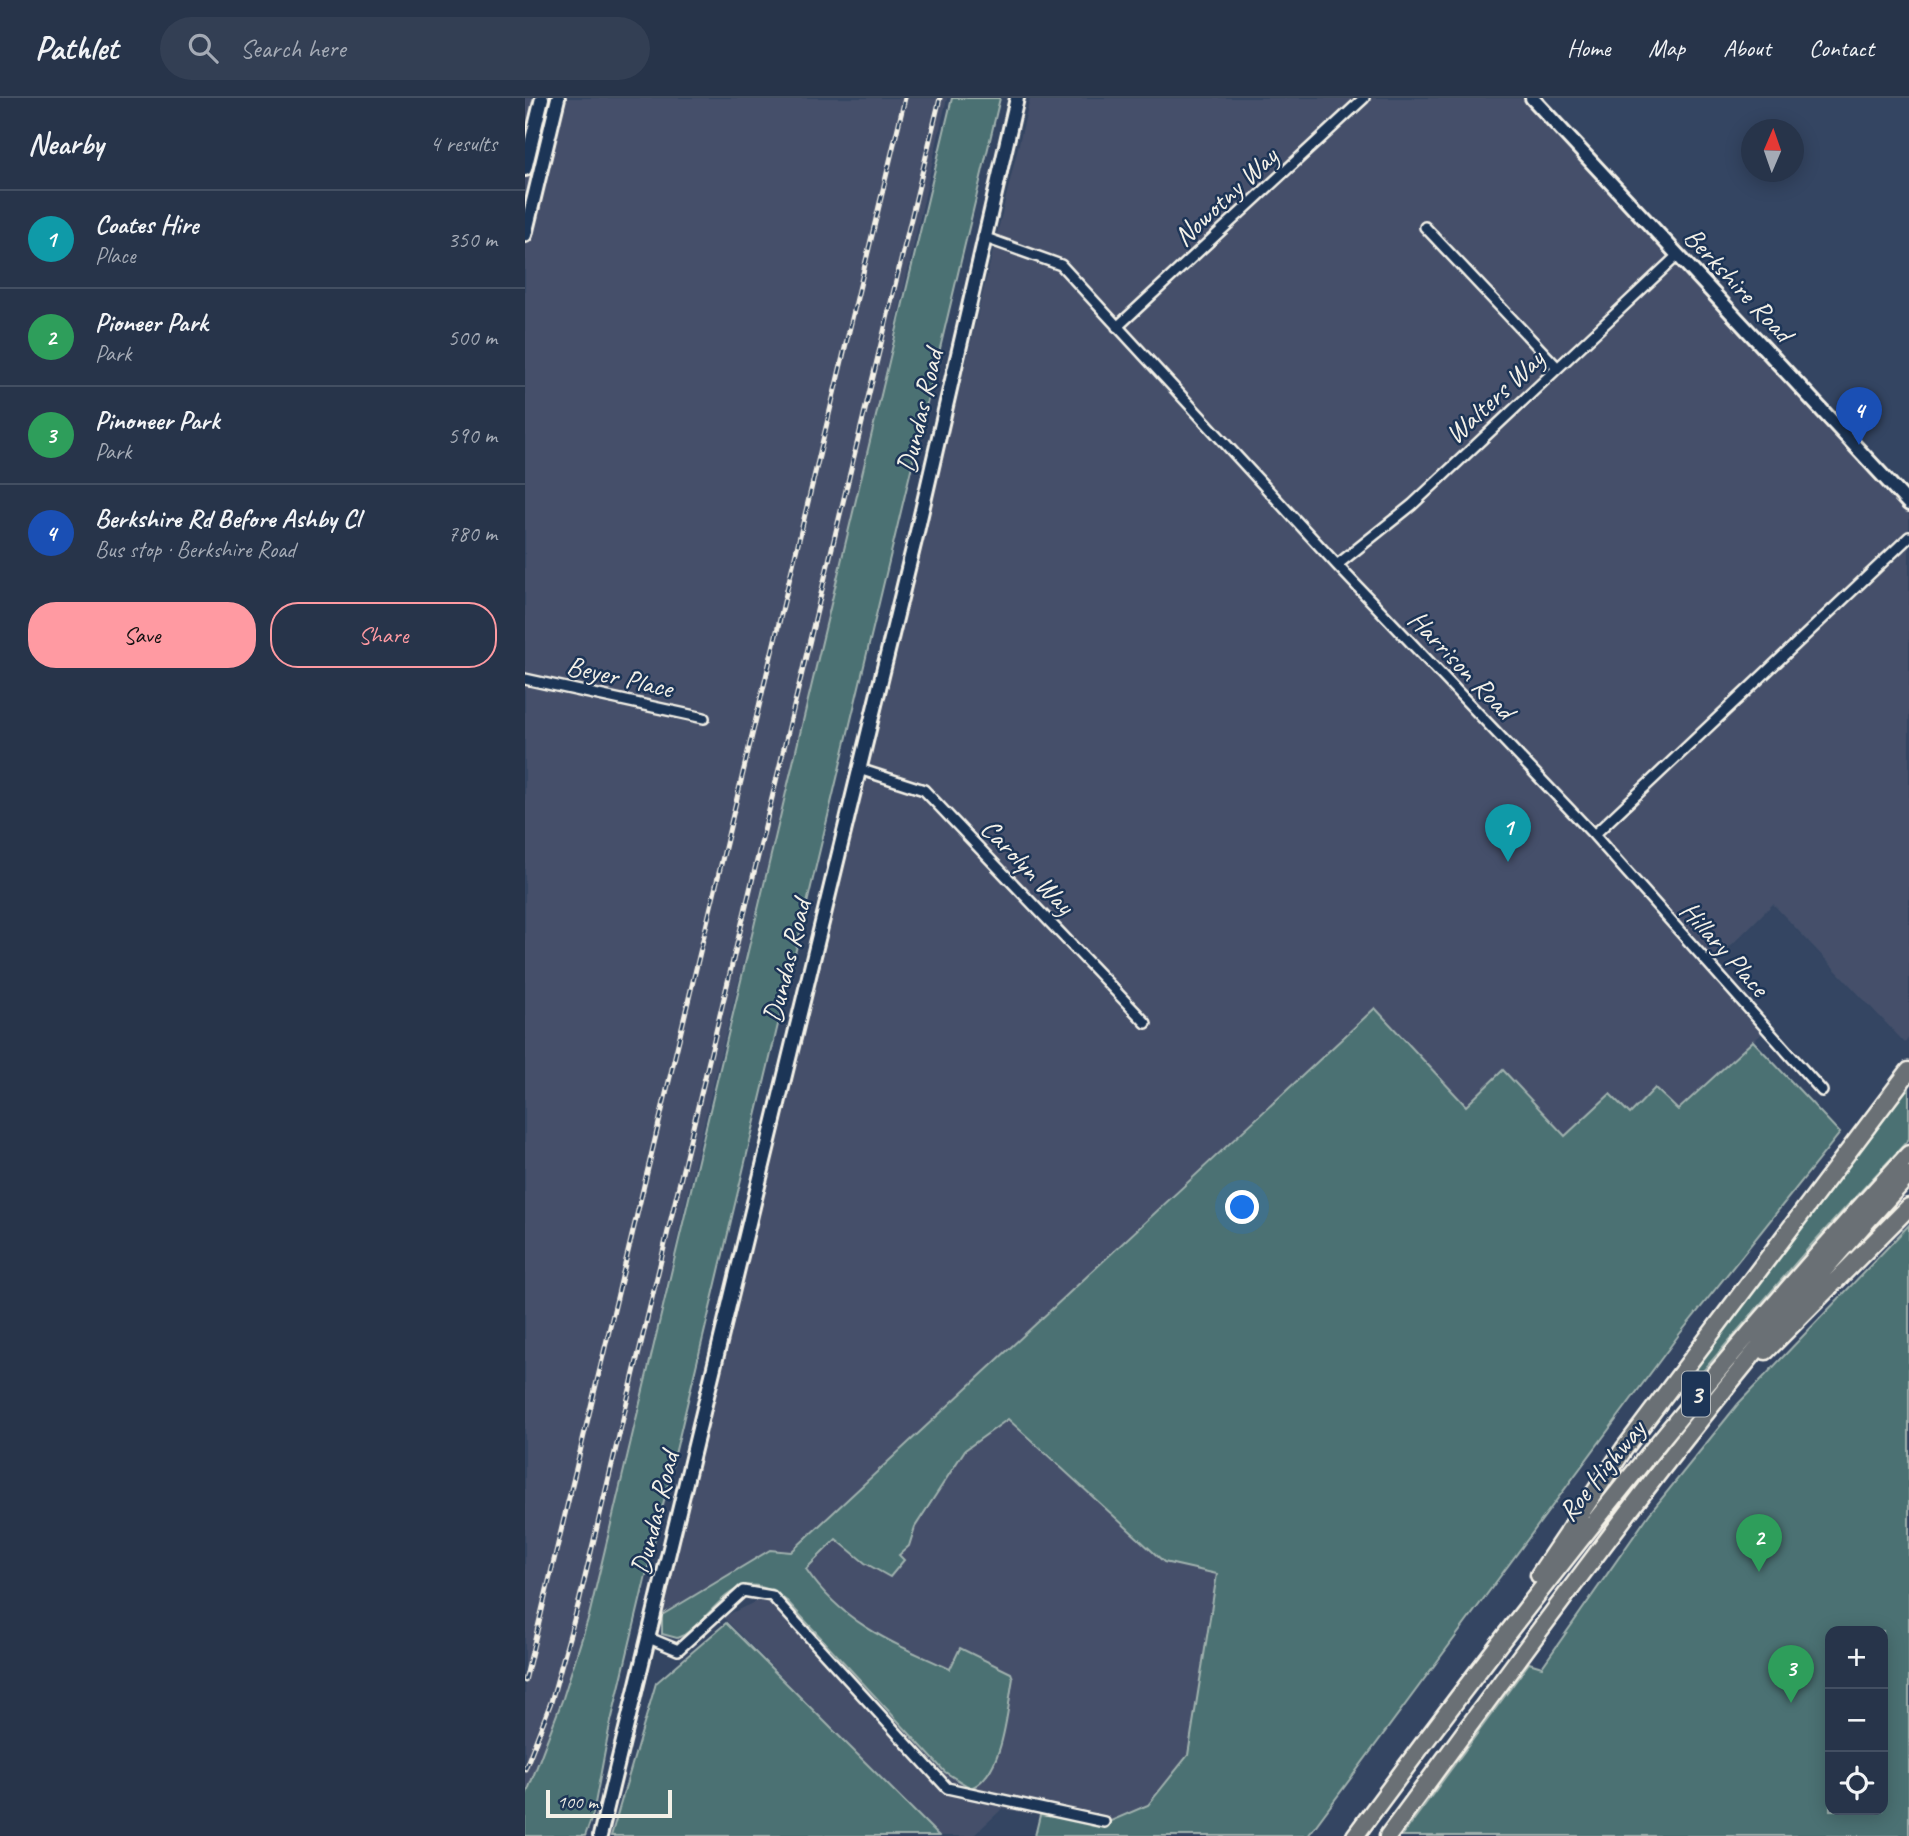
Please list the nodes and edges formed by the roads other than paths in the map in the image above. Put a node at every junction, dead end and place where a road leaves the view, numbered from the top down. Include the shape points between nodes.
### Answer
1 (542, 98) edge
2 (558, 98) edge
3 (1017, 98) edge
4 (1364, 98) edge
5 (1532, 98) edge
6 (525, 167) edge
7 (540, 170) junction
8 (1425, 227) dead end
9 (525, 234) edge
10 (983, 237) junction
11 (1678, 255) junction
12 (1117, 327) junction
13 (1557, 367) junction
14 (1909, 504) edge
15 (1909, 537) edge
16 (1338, 565) junction
17 (525, 678) edge
18 (705, 718) dead end
19 (859, 769) junction
20 (1594, 835) junction
21 (1146, 1023) dead end
22 (1909, 1071) edge
23 (1822, 1091) dead end
24 (1909, 1154) edge
25 (1909, 1175) edge
26 (1909, 1207) edge
27 (1718, 1396) junction
28 (649, 1638) junction
29 (1495, 1645) junction
30 (1104, 1822) dead end
31 (600, 1836) edge
32 (1355, 1836) edge
33 (1388, 1836) edge

1 - 6 main road
2 - 7 main road
3 - 10 main road, Dundas Road
4 - 12 street, Nowotny Way
5 - 11 main road, Berkshire Road
6 - 7 main road
7 - 9 main road
8 - 13 street
10 - 12 street, Harrison Road via 1061,265
10 - 19 main road, Dundas Road
11 - 13 street, Walters Way
11 - 14 main road, Berkshire Road
12 - 16 street, Harrison Road
13 - 16 street, Walters Way via 1412,505
15 - 20 street
16 - 20 street, Harrison Road
17 - 18 street, Beyer Place
19 - 21 street, Carolyn Way via 924,790
19 - 28 main road, Dundas Road
20 - 23 street, Hillary Place
22 - 29 highway via 1602,1478
24 - 29 highway, Roe Highway / 3 via 1705,1384
25 - 27 highway, Roe Highway / 3
26 - 27 highway
27 - 33 highway, Roe Highway / 3
28 - 30 street via 678,1650 743,1591 772,1596 947,1788
28 - 31 main road, Dundas Road
29 - 32 highway, Roe Highway / 3

